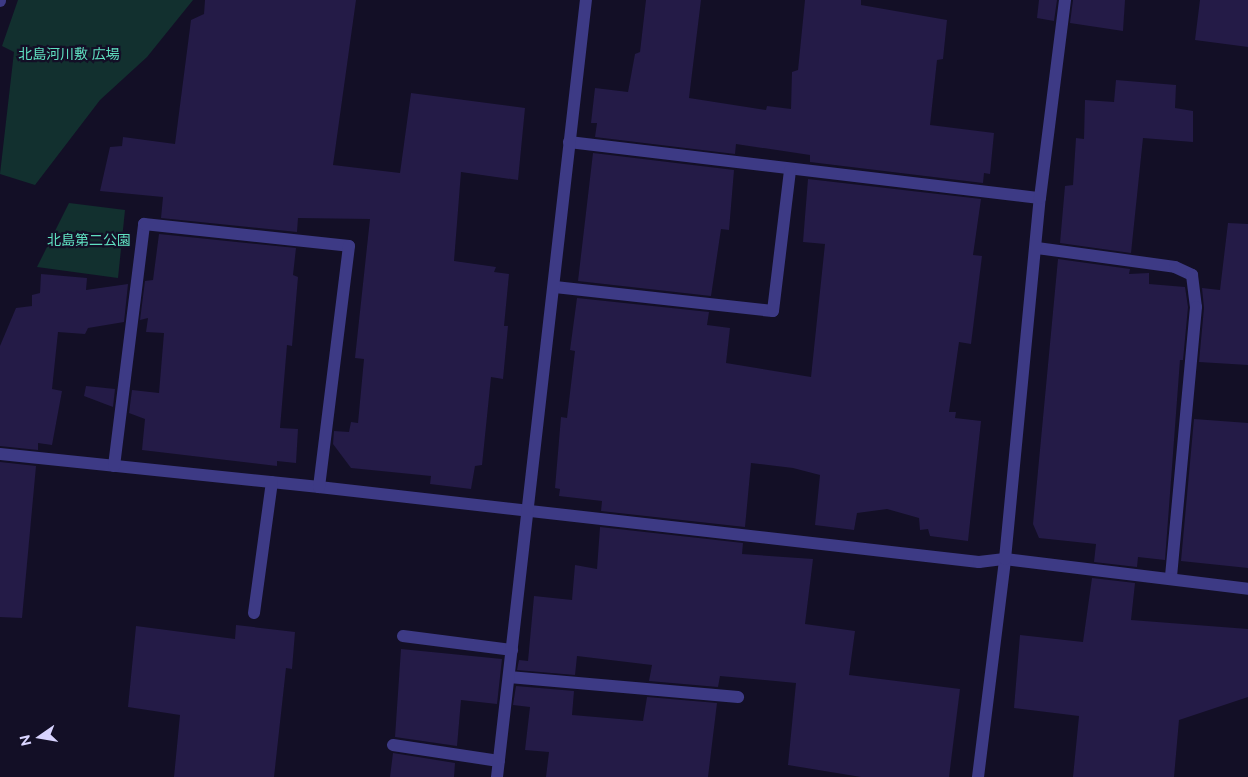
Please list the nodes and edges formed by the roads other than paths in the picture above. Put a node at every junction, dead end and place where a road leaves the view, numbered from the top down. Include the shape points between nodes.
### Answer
1 (586, 0) edge
2 (1064, 0) edge
3 (569, 142) junction
4 (790, 170) junction
5 (1040, 198) junction
6 (1037, 248) junction
7 (555, 287) junction
8 (0, 454) edge
9 (114, 466) junction
10 (272, 482) junction
11 (319, 487) junction
12 (527, 513) junction
13 (1005, 559) junction
14 (1171, 578) junction
15 (1248, 589) edge
16 (254, 613) dead end
17 (403, 636) dead end
18 (512, 650) junction
19 (509, 677) junction
20 (738, 697) dead end
21 (393, 745) dead end
22 (499, 761) junction
23 (497, 777) edge
24 (978, 777) edge

1 - 3 street
2 - 5 street
3 - 4 street
3 - 7 street
4 - 5 street
4 - 7 street via 773,311
5 - 6 street
6 - 13 street
6 - 14 street via 1175,268 1192,275 1196,307
7 - 12 street
8 - 9 street
9 - 10 street
9 - 11 street via 144,224 348,246
10 - 11 street
10 - 16 street
11 - 12 street
12 - 13 street via 979,562
12 - 18 street
13 - 14 street
13 - 24 street
14 - 15 street
17 - 18 street
18 - 19 street
19 - 20 street
19 - 22 street
21 - 22 street
22 - 23 street

